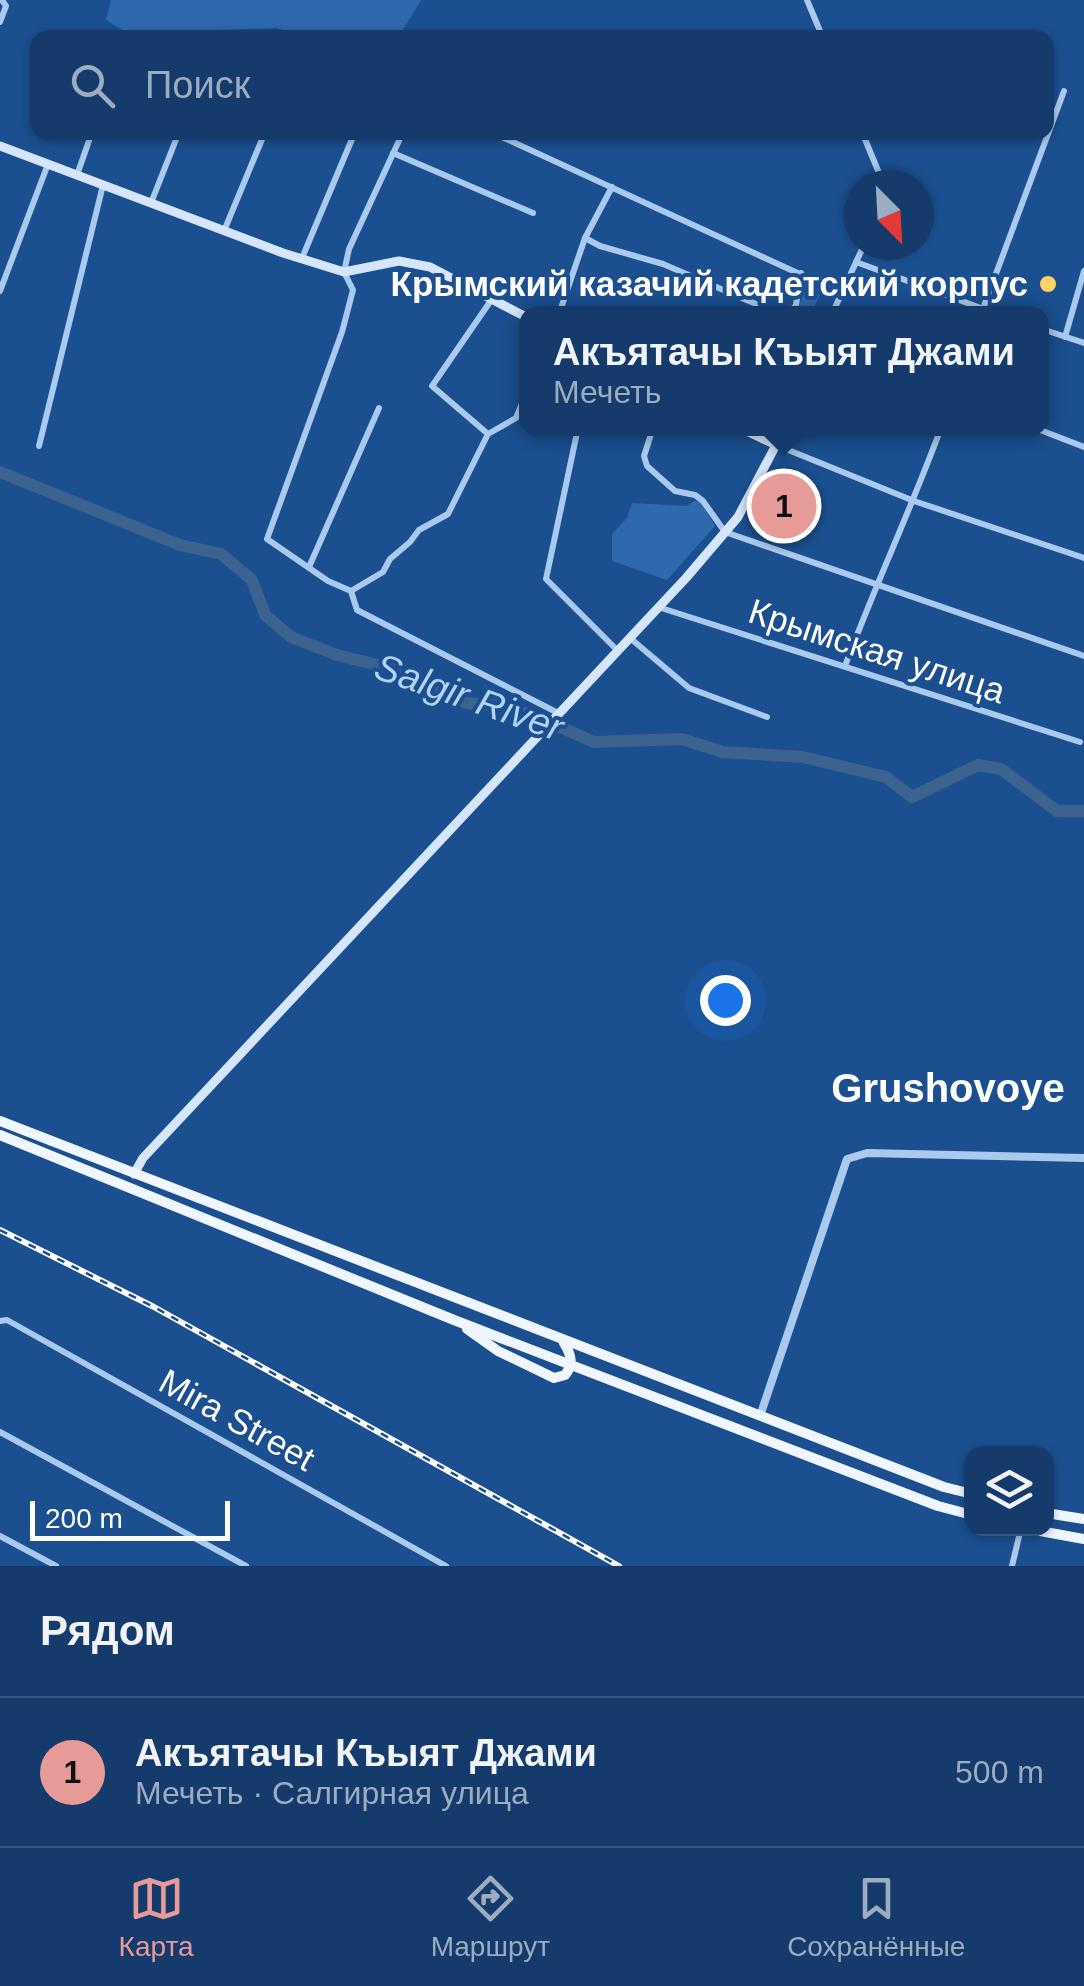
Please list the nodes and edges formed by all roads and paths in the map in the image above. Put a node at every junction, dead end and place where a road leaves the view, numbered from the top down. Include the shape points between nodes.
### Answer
1 (2, 0) edge
2 (807, 0) edge
3 (0, 22) edge
4 (820, 30) edge
5 (1064, 91) dead end
6 (1054, 118) edge
7 (89, 140) edge
8 (176, 140) edge
9 (263, 140) edge
10 (352, 140) edge
11 (399, 140) edge
12 (509, 140) edge
13 (865, 140) edge
14 (1046, 140) edge
15 (0, 146) edge
16 (393, 153) junction
17 (48, 164) junction
18 (878, 170) edge
19 (77, 176) junction
20 (103, 185) junction
21 (612, 187) junction
22 (151, 203) junction
23 (534, 212) dead end
24 (224, 231) junction
25 (585, 238) junction
26 (302, 258) junction
27 (856, 262) joint
28 (344, 272) junction
29 (801, 272) junction
30 (1084, 272) edge
31 (0, 291) edge
32 (842, 293) junction
33 (492, 299) junction
34 (562, 306) edge
35 (760, 306) edge
36 (795, 306) edge
37 (836, 306) edge
38 (969, 306) edge
39 (984, 306) edge
40 (519, 313) edge
41 (1049, 331) edge
42 (1065, 337) junction
43 (1084, 344) edge
44 (378, 408) dead end
45 (519, 411) edge
46 (1049, 433) edge
47 (488, 434) junction
48 (576, 436) edge
49 (650, 436) edge
50 (757, 436) edge
51 (780, 436) edge
52 (938, 436) edge
53 (776, 445) junction
54 (39, 446) dead end
55 (1084, 447) edge
56 (914, 501) junction
57 (724, 532) junction
58 (1084, 558) edge
59 (310, 567) junction
60 (875, 584) junction
61 (350, 591) junction
62 (658, 607) junction
63 (630, 638) junction
64 (618, 651) junction
65 (1084, 656) edge
66 (845, 666) junction
67 (559, 715) junction
68 (767, 716) dead end
69 (1080, 742) dead end
70 (0, 1121) edge
71 (0, 1135) edge
72 (1084, 1158) edge
73 (134, 1174) junction
74 (1, 1320) edge
75 (454, 1320) junction
76 (563, 1341) junction
77 (570, 1368) junction
78 (760, 1416) junction
79 (0, 1432) edge
80 (964, 1492) edge
81 (964, 1513) edge
82 (1054, 1514) edge
83 (1084, 1519) edge
84 (1054, 1534) edge
85 (0, 1536) edge
86 (1021, 1536) edge
87 (1084, 1539) edge
88 (56, 1566) edge
89 (246, 1566) edge
90 (446, 1566) edge
91 (1012, 1566) edge

1 - 3 street
2 - 4 street
5 - 6 street
7 - 19 street
8 - 22 street
9 - 24 street
10 - 26 street
11 - 16 street
12 - 21 street
13 - 18 street
14 - 39 street
15 - 17 main road
16 - 23 street
16 - 28 street via 363,212
17 - 19 main road
17 - 31 street
19 - 20 main road
20 - 22 main road
20 - 54 street
21 - 25 street
21 - 29 street
22 - 24 main road
24 - 26 main road
25 - 34 street
25 - 35 street
26 - 28 main road
27 - 32 street
27 - 38 street
28 - 33 main road via 385,262 416,264
28 - 59 street via 352,290 342,332 267,539
29 - 32 street
29 - 36 street
30 - 42 street
32 - 37 street
33 - 40 main road
33 - 47 street via 432,386
41 - 42 street
42 - 43 street
44 - 59 street
45 - 47 street
46 - 55 street
47 - 61 street via 448,514 418,530 382,572
48 - 64 street via 546,579
49 - 57 street via 647,466 676,491 703,501
50 - 53 main road
51 - 53 street
52 - 56 street
53 - 56 street
53 - 57 main road
56 - 58 street
56 - 60 street
57 - 60 street, Крымская улица
57 - 62 main road
59 - 61 street
60 - 65 street, Крымская улица
60 - 66 street
61 - 67 street via 357,610
62 - 63 main road
62 - 66 street, Крымская улица
63 - 64 main road
63 - 68 street via 689,688
64 - 67 main road
66 - 69 street, Крымская улица
67 - 73 main road
70 - 73 main road
71 - 75 main road
72 - 78 street via 867,1153 847,1159
73 - 76 main road
74 - 90 street, Mira Street
75 - 77 main road
75 - 77 main road via 547,1376 557,1378
76 - 77 main road
76 - 78 main road
77 - 81 main road
78 - 80 main road
79 - 89 street
82 - 83 main road
84 - 87 main road
85 - 88 street
86 - 91 street

